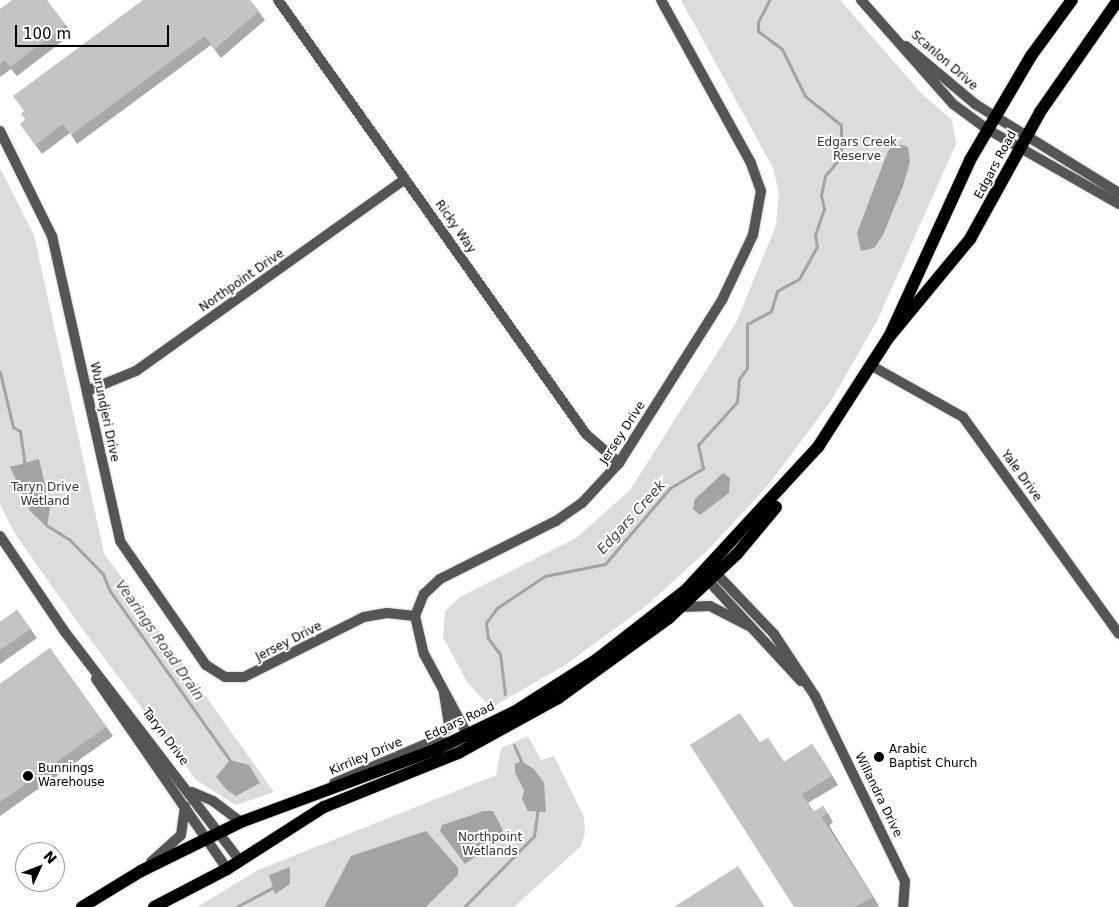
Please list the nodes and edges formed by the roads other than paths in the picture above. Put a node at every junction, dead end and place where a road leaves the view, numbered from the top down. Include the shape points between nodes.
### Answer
1 (278, 0) edge
2 (661, 0) edge
3 (862, 0) edge
4 (1062, 0) edge
5 (1072, 0) edge
6 (1118, 0) edge
7 (1062, 13) junction
8 (880, 22) junction
9 (995, 116) junction
10 (987, 129) junction
11 (0, 131) edge
12 (1028, 135) junction
13 (1020, 148) junction
14 (405, 179) junction
15 (1119, 193) edge
16 (1119, 204) edge
17 (890, 337) junction
18 (872, 366) junction
19 (87, 391) junction
20 (619, 462) junction
21 (0, 536) edge
22 (709, 574) junction
23 (681, 608) junction
24 (415, 616) junction
25 (754, 630) junction
26 (65, 632) junction
27 (1119, 634) edge
28 (221, 675) joint
29 (444, 693) junction
30 (815, 696) junction
31 (470, 734) junction
32 (470, 747) junction
33 (191, 792) junction
34 (313, 796) junction
35 (185, 806) junction
36 (241, 822) junction
37 (220, 832) junction
38 (207, 839) junction
39 (240, 861) junction
40 (227, 869) junction
41 (141, 871) junction
42 (82, 907) edge
43 (154, 907) edge
44 (903, 907) edge

1 - 14 street, Ricky Way
2 - 20 street, Jersey Drive via 752,163 761,203 753,235 722,300
3 - 8 street, Scanlon Drive
4 - 7 street
5 - 7 main road, Edgars Road
6 - 12 main road, Edgars Road
7 - 9 main road, Edgars Road
8 - 9 street, Scanlon Drive via 948,83
8 - 10 street, Scanlon Drive via 939,92
9 - 10 main road, Edgars Road
9 - 12 street, Scanlon Drive
10 - 13 street, Scanlon Drive
10 - 17 main road, Edgars Road
11 - 19 street, Wurundjeri Drive via 50,230
12 - 13 main road, Edgars Road
12 - 15 street, Scanlon Drive
13 - 16 street, Scanlon Drive
13 - 17 main road, Edgars Road via 970,239
14 - 19 street, Northpoint Drive via 136,371
14 - 20 street, Ricky Way via 586,434
17 - 18 main road, Edgars Road
18 - 22 main road, Edgars Road via 795,477
18 - 27 street, Yale Drive via 963,418
19 - 28 street, Wurundjeri Drive via 120,541 200,658
20 - 24 street, Jersey Drive via 570,513 431,586
21 - 26 street, Taryn Drive
22 - 23 main road, Edgars Road
22 - 25 street, Willandra Drive
22 - 30 street, Willandra Drive via 774,634
22 - 31 main road, Edgars Road via 596,660 514,712
23 - 25 street via 693,604 710,606
23 - 32 main road, Edgars Road via 604,667
24 - 28 street, Jersey Drive via 386,613 364,617 255,673
24 - 29 street, Kirriley Drive via 419,641
25 - 30 street, Willandra Drive
26 - 33 street, Taryn Drive
26 - 35 street, Taryn Drive
29 - 31 street, Kirriley Drive
29 - 34 street, Kirriley Drive via 449,725 440,738 346,776
30 - 44 street, Willandra Drive via 905,881
31 - 32 street
31 - 34 main road, Edgars Road
32 - 39 main road, Edgars Road via 324,807
33 - 36 street via 213,801
33 - 37 street, Taryn Drive
34 - 36 main road, Edgars Road
35 - 38 street, Taryn Drive
35 - 41 street via 181,835
36 - 37 main road, Edgars Road
37 - 38 main road, Edgars Road
37 - 39 street, Taryn Drive
38 - 40 street, Taryn Drive
38 - 41 main road, Edgars Road
39 - 40 main road, Edgars Road
40 - 43 main road, Edgars Road
41 - 42 main road, Edgars Road

